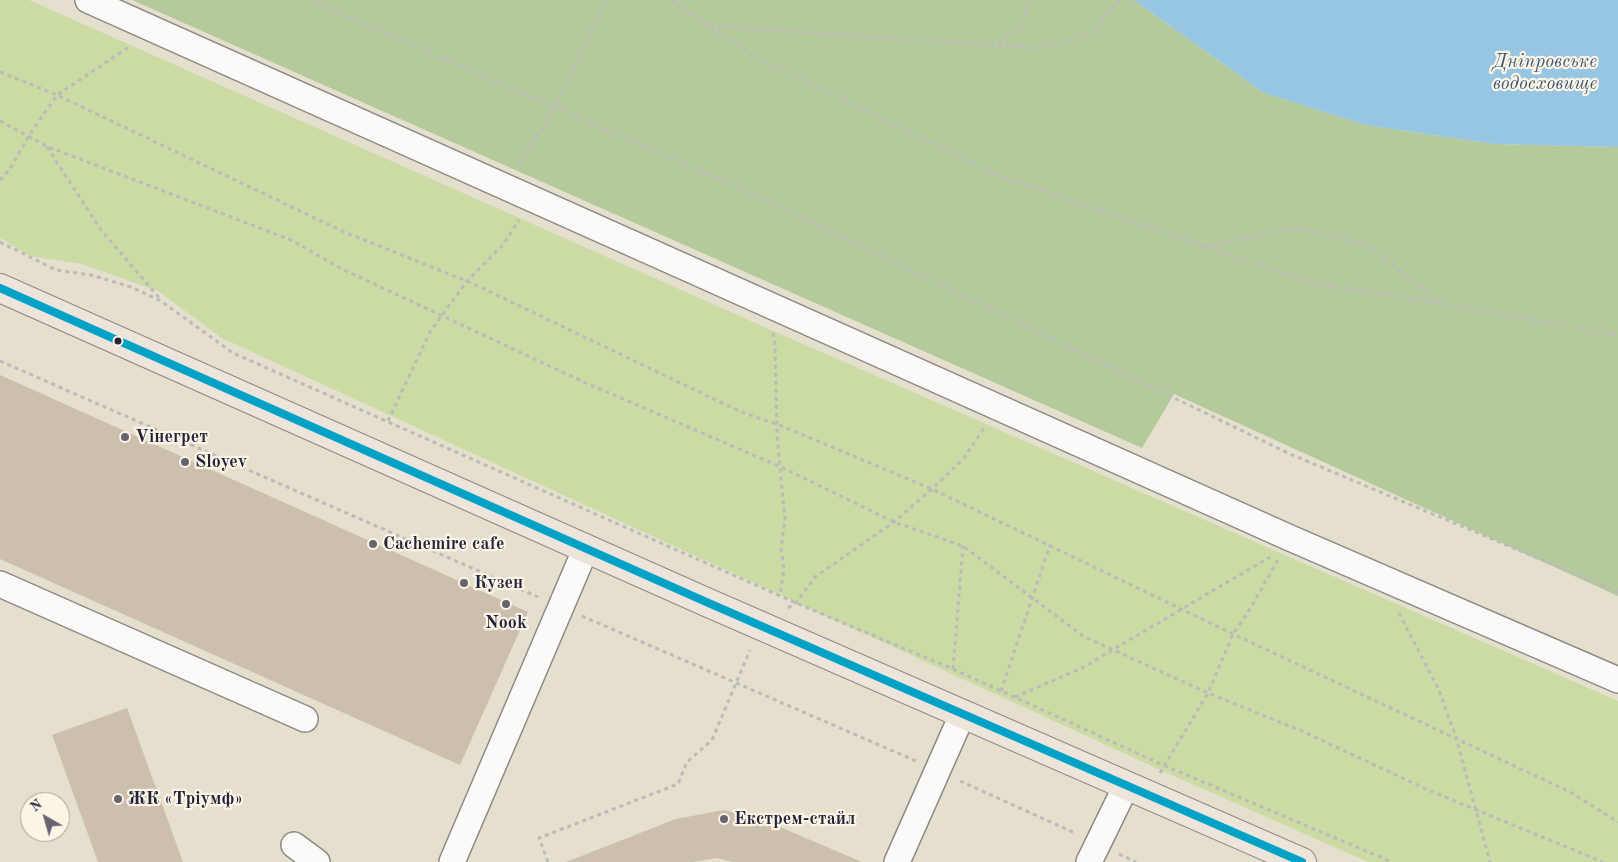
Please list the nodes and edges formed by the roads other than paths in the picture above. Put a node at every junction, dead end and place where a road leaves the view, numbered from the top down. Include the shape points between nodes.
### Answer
1 (88, 0) edge
2 (0, 288) edge
3 (586, 548) junction
4 (0, 584) edge
5 (1618, 680) edge
6 (963, 713) junction
7 (305, 719) dead end
8 (1126, 786) junction
9 (294, 845) dead end
10 (1291, 860) edge
11 (317, 862) edge
12 (452, 862) edge
13 (897, 862) edge
14 (1089, 862) edge

1 - 5 street via 998,407 1287,543 1388,581
2 - 3 main road
3 - 6 main road
3 - 12 street
4 - 7 street
6 - 8 main road
6 - 13 street
8 - 10 main road
8 - 14 street
9 - 11 street

